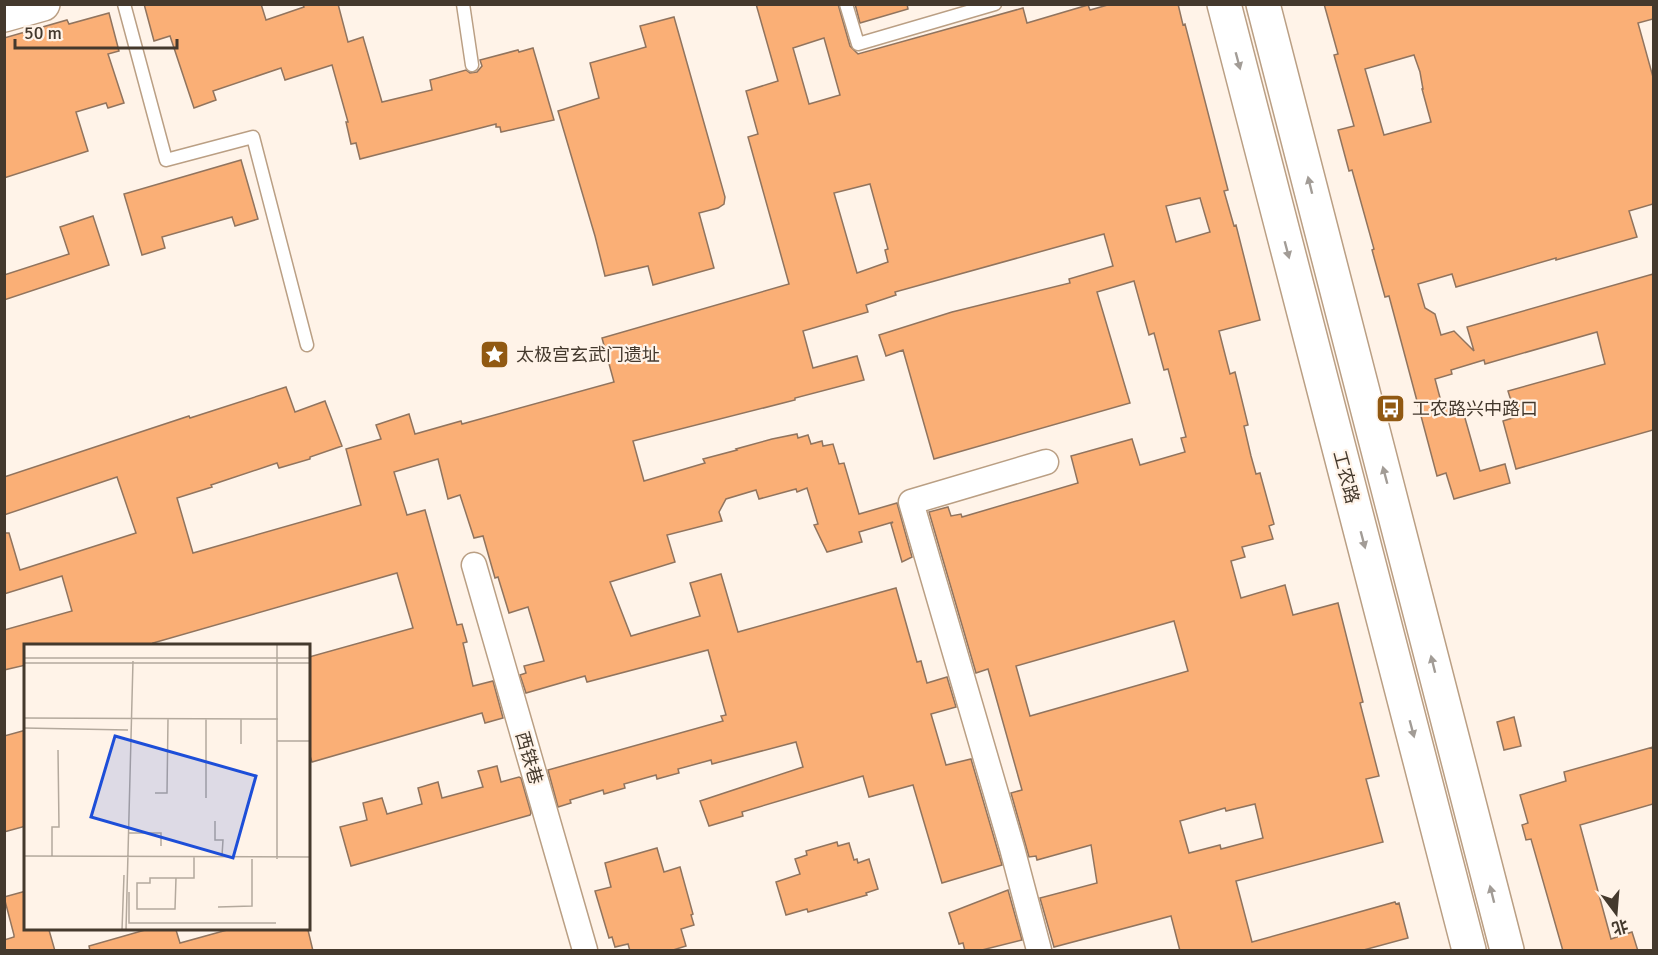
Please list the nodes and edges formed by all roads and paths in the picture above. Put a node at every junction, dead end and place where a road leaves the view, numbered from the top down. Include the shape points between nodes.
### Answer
1 (43, 4) edge
2 (124, 4) edge
3 (463, 4) edge
4 (846, 4) edge
5 (994, 4) edge
6 (1224, 4) edge
7 (1263, 4) edge
8 (4, 15) edge
9 (472, 66) dead end
10 (307, 345) dead end
11 (1046, 462) dead end
12 (474, 565) dead end
13 (585, 951) edge
14 (1039, 951) edge
15 (1469, 951) edge
16 (1507, 951) edge

1 - 8 main road
2 - 10 lane via 166,160 253,137
3 - 9 lane
4 - 5 lane via 858,44
6 -> 15 main road, 工农路
16 -> 7 main road, 工农路
11 - 14 street via 911,502
12 - 13 street, 西铁巷

